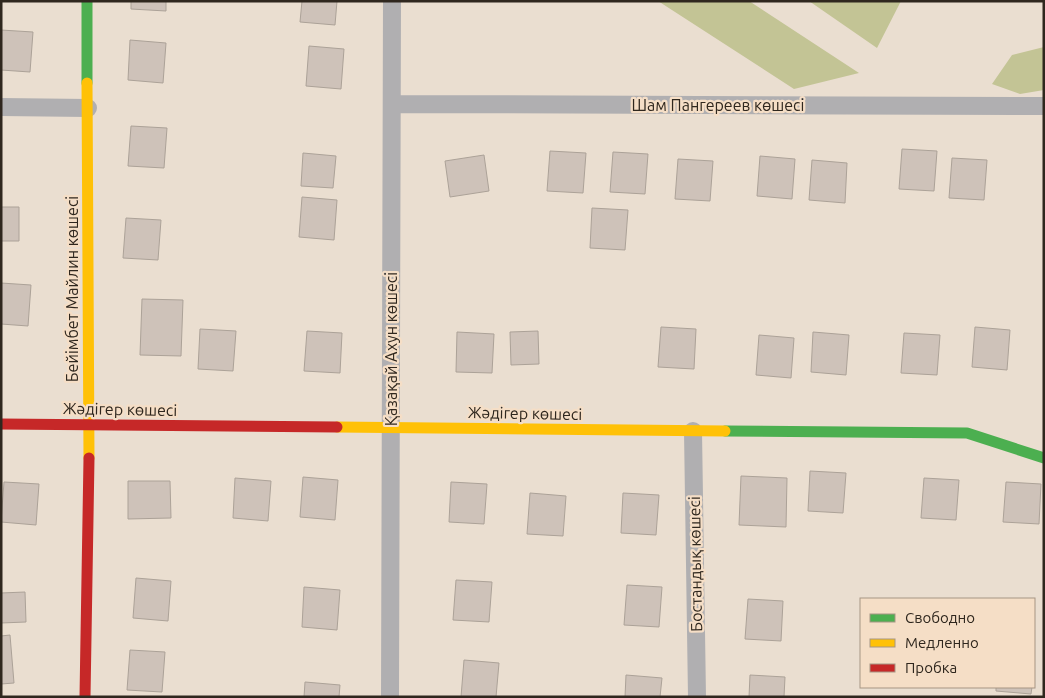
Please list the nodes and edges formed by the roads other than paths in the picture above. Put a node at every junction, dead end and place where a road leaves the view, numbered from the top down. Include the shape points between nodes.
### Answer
1 (87, 1) edge
2 (392, 1) edge
3 (392, 104) junction
4 (1044, 106) edge
5 (1, 107) edge
6 (88, 108) junction
7 (1, 424) edge
8 (89, 425) junction
9 (390, 428) junction
10 (693, 431) junction
11 (1044, 458) edge
12 (85, 697) edge
13 (390, 697) edge
14 (697, 697) edge

1 - 6 street, Бейімбет Майлин көшесі
2 - 3 street, Қазақай Ахун көшесі
3 - 4 street, Шам Пангереев көшесі
3 - 9 street, Қазақай Ахун көшесі
5 - 6 street
6 - 8 street, Бейімбет Майлин көшесі
7 - 8 street, Жәдігер көшесі
8 - 9 street, Жәдігер көшесі
8 - 12 street, Бейімбет Майлин көшесі
9 - 10 street, Жәдігер көшесі
9 - 13 street, Қазақай Ахун көшесі
10 - 11 street, Жәдігер көшесі via 967,433
10 - 14 street, Бостандық көшесі

